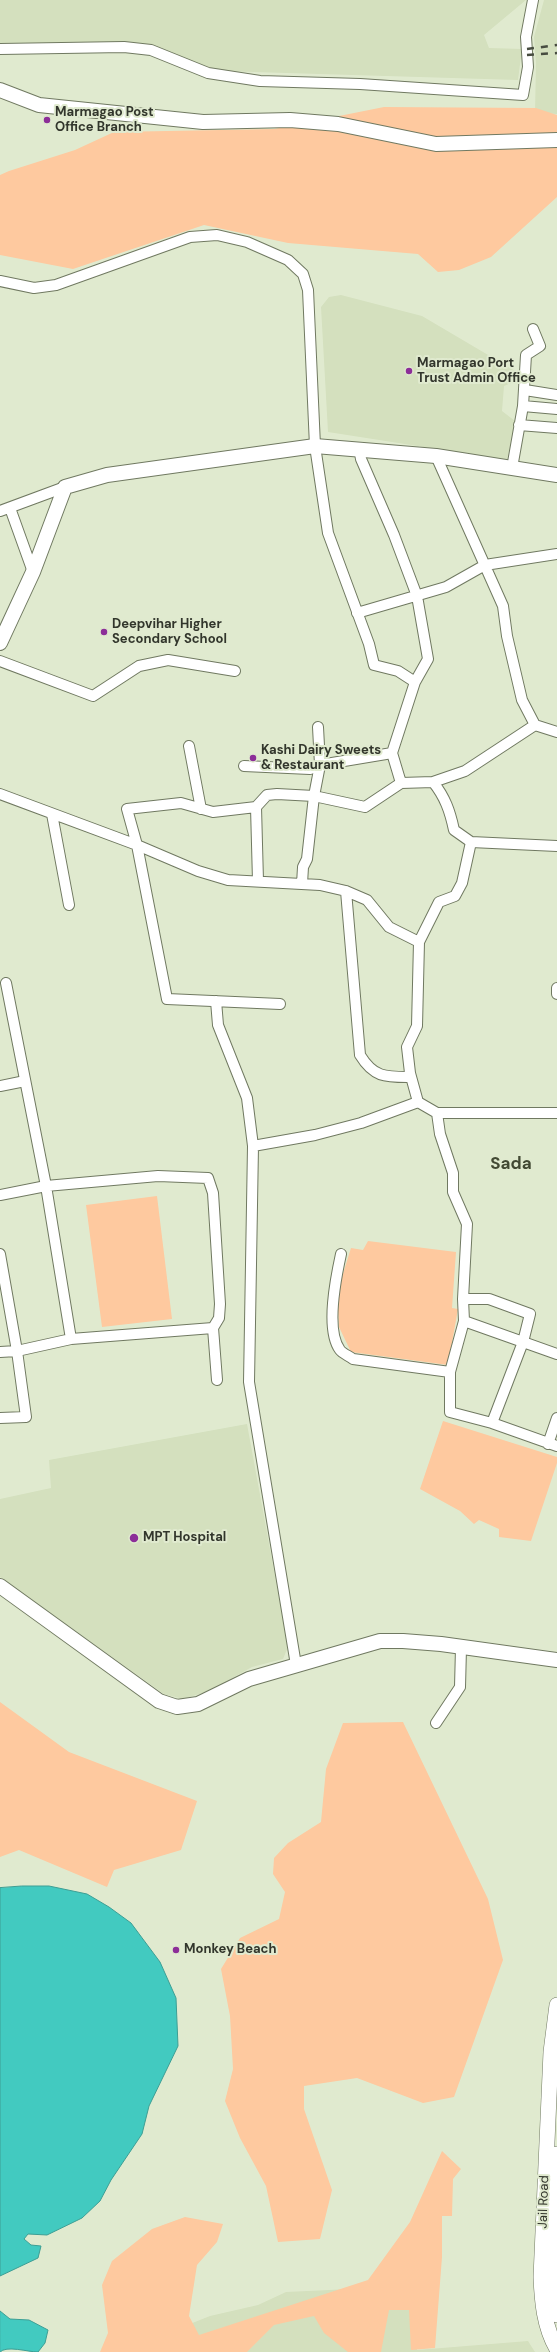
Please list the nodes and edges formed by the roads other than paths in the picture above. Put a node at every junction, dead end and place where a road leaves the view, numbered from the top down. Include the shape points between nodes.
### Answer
1 (533, 0) edge
2 (0, 49) edge
3 (0, 90) edge
4 (557, 140) edge
5 (0, 281) edge
6 (533, 328) dead end
7 (525, 390) junction
8 (557, 395) edge
9 (523, 406) junction
10 (557, 409) edge
11 (519, 425) junction
12 (557, 428) edge
13 (315, 446) junction
14 (359, 448) junction
15 (436, 456) junction
16 (512, 468) junction
17 (557, 475) edge
18 (64, 488) junction
19 (10, 508) junction
20 (0, 511) edge
21 (557, 554) edge
22 (485, 565) junction
23 (33, 572) junction
24 (417, 596) junction
25 (358, 613) junction
26 (0, 643) edge
27 (0, 661) edge
28 (235, 671) dead end
29 (415, 682) junction
30 (535, 725) junction
31 (318, 727) dead end
32 (557, 732) edge
33 (189, 746) dead end
34 (392, 753) junction
35 (320, 765) junction
36 (244, 766) dead end
37 (433, 782) junction
38 (401, 783) junction
39 (0, 794) edge
40 (314, 796) junction
41 (256, 807) junction
42 (201, 809) junction
43 (52, 814) junction
44 (471, 842) junction
45 (137, 845) junction
46 (557, 846) edge
47 (258, 881) junction
48 (302, 884) junction
49 (346, 891) junction
50 (68, 905) dead end
51 (419, 942) junction
52 (6, 982) dead end
53 (557, 988) edge
54 (557, 994) edge
55 (216, 1001) junction
56 (280, 1004) dead end
57 (411, 1077) junction
58 (25, 1081) junction
59 (0, 1086) edge
60 (418, 1102) junction
61 (437, 1113) junction
62 (557, 1113) edge
63 (253, 1146) junction
64 (46, 1186) junction
65 (0, 1195) edge
66 (0, 1254) edge
67 (340, 1254) dead end
68 (463, 1298) junction
69 (464, 1321) junction
70 (213, 1328) junction
71 (71, 1339) junction
72 (522, 1342) junction
73 (17, 1350) junction
74 (0, 1352) edge
75 (557, 1354) edge
76 (450, 1372) junction
77 (217, 1380) dead end
78 (0, 1418) edge
79 (557, 1418) edge
80 (492, 1423) junction
81 (552, 1445) edge
82 (0, 1586) edge
83 (462, 1648) junction
84 (557, 1660) edge
85 (296, 1665) junction
86 (436, 1723) dead end
87 (557, 2005) edge
88 (557, 2154) edge
89 (557, 2315) edge
90 (557, 2349) edge

1 - 2 street via 526,37 528,67 523,95 360,84 260,81 208,72 151,50 124,47
3 - 4 street via 39,105 203,122 290,120 338,124 436,144
5 - 13 street via 34,288 56,285 190,237 217,235 246,242 288,260 303,274 308,290
6 - 7 street via 540,346 526,355
7 - 8 street
7 - 9 street
9 - 10 street
9 - 11 street
11 - 12 street
11 - 16 street
13 - 14 street
13 - 18 street via 107,475
13 - 25 street via 328,533
14 - 15 street
14 - 24 street via 361,459
15 - 16 street
15 - 22 street
16 - 17 street
18 - 19 street
18 - 23 street
19 - 20 street
19 - 23 street
21 - 22 street
22 - 24 street via 446,587
22 - 30 street via 503,606 507,636 522,700
23 - 26 street
24 - 25 street
24 - 29 street via 428,659
25 - 29 street via 374,665 398,671
27 - 28 street via 93,696 139,666 168,660
29 - 34 street
30 - 32 street
30 - 37 street via 465,771
31 - 35 street
33 - 42 street
34 - 35 street
34 - 38 street
35 - 36 street via 310,769
35 - 40 street
37 - 38 street
37 - 44 street via 443,794 450,809 454,830
38 - 40 street via 365,807
39 - 43 street
40 - 41 street via 267,796
40 - 48 street via 308,859 303,867
41 - 42 street via 213,812
41 - 47 street
42 - 45 street via 181,803 127,809
43 - 45 street
43 - 50 street
44 - 46 street
44 - 51 street via 462,883 455,896 439,902
45 - 47 street via 198,871 228,880
45 - 55 street via 167,998
47 - 48 street
48 - 49 street
49 - 51 street via 367,900 389,927
49 - 57 street via 360,1055 368,1068 379,1074 388,1077
51 - 57 street via 417,1026 407,1047
52 - 58 street
53 - 54 street
55 - 56 street
55 - 63 street via 218,1025 247,1098
57 - 60 street
58 - 59 street
58 - 64 street
60 - 61 street
60 - 63 street via 361,1123 315,1135
61 - 62 street
61 - 68 street via 440,1134 453,1173 453,1192 467,1224
63 - 85 street via 249,1382
64 - 65 street
64 - 70 street via 158,1176 208,1178 213,1193 220,1304 219,1318
64 - 71 street
66 - 73 street
67 - 76 street via 333,1291 334,1332 340,1350 353,1359
68 - 69 street
68 - 72 street via 489,1299 530,1314
69 - 72 street
69 - 76 street
70 - 71 street
70 - 77 street
71 - 73 street
72 - 75 street
72 - 80 street
73 - 74 street
73 - 78 street via 26,1417
76 - 80 street via 450,1412
79 - 81 street
80 - 81 street
82 - 85 street via 159,1701 177,1707 198,1704 249,1679
83 - 84 street
83 - 85 street via 380,1641
83 - 86 street via 460,1687
87 - 90 main road, Jail Road via 551,2052 541,2276 544,2310
88 - 89 main road, Jail Road via 553,2279

